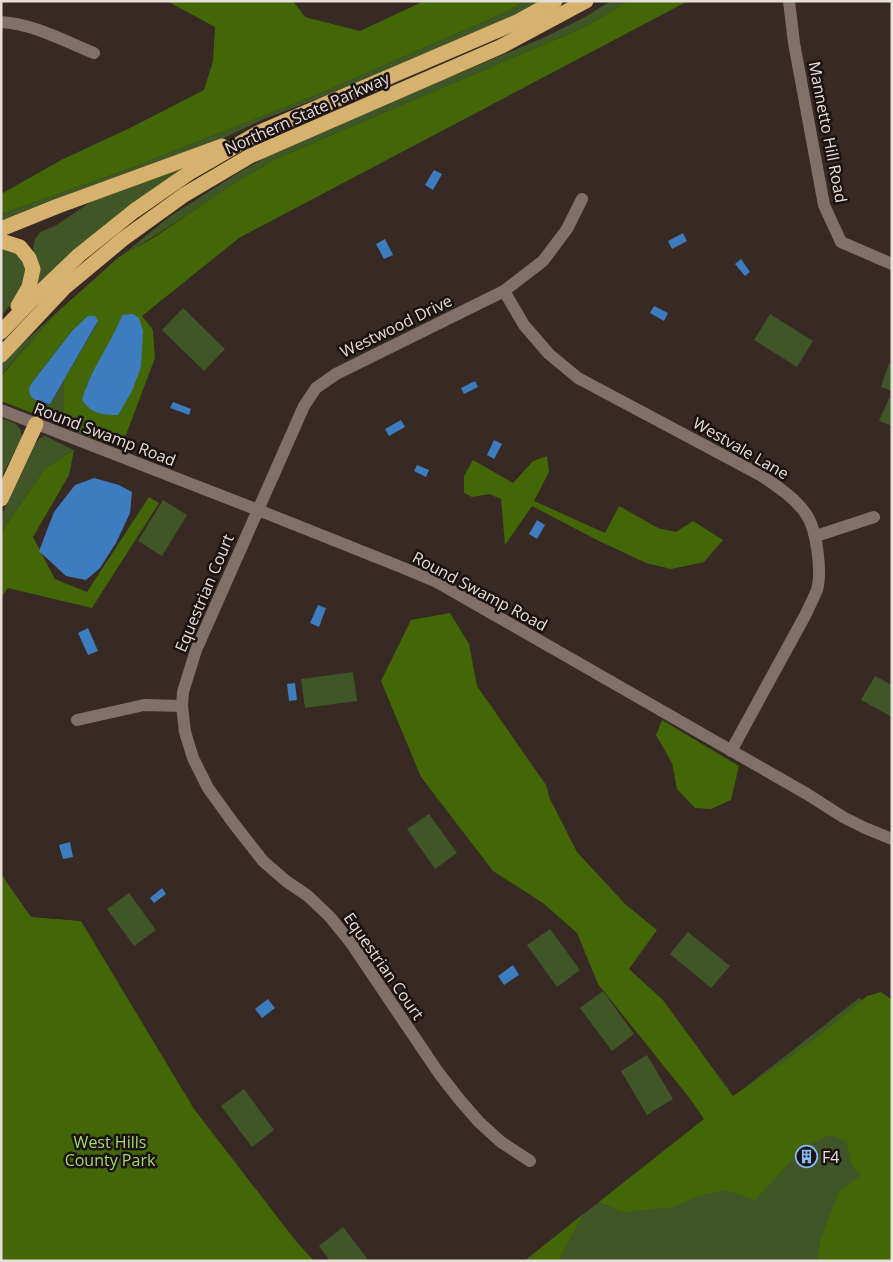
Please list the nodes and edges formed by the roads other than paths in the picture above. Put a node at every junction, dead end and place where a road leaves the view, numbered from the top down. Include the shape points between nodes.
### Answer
1 (555, 1) edge
2 (586, 1) edge
3 (789, 1) edge
4 (1, 22) edge
5 (94, 53) dead end
6 (258, 133) junction
7 (582, 199) dead end
8 (1, 229) edge
9 (1, 241) edge
10 (892, 264) edge
11 (504, 291) junction
12 (1, 332) edge
13 (1, 355) edge
14 (1, 410) edge
15 (36, 424) junction
16 (1, 499) edge
17 (258, 510) junction
18 (874, 517) dead end
19 (816, 536) junction
20 (182, 706) junction
21 (77, 720) dead end
22 (731, 751) junction
23 (892, 839) edge
24 (530, 1161) dead end

1 - 6 highway, Northern State Parkway via 517,22
2 - 13 highway, Northern State Parkway via 500,47 250,156 184,195 122,239 64,288
3 - 10 street, Mannetto Hill Road via 824,205 841,242
4 - 5 street via 36,29
6 - 8 highway
6 - 12 highway, Northern State Parkway via 134,210 79,256
7 - 11 street, Westwood Drive via 567,229 543,260
9 - 12 highway via 20,247 33,270 29,287
11 - 17 street, Westwood Drive via 336,374 316,388 304,406
11 - 19 street, Westvale Lane via 535,338 578,378 762,476 787,493 807,515
14 - 15 street, Round Swamp Road
15 - 16 highway
15 - 17 street, Round Swamp Road
17 - 20 street, Equestrian Court via 196,650
17 - 22 street, Round Swamp Road via 437,582
18 - 19 street
19 - 22 street, Westvale Lane via 817,589
20 - 21 street via 144,705
20 - 24 street, Equestrian Court via 193,758 208,788 234,824 263,861 330,917 438,1072 479,1122 501,1142
22 - 23 street, Round Swamp Road via 843,817

